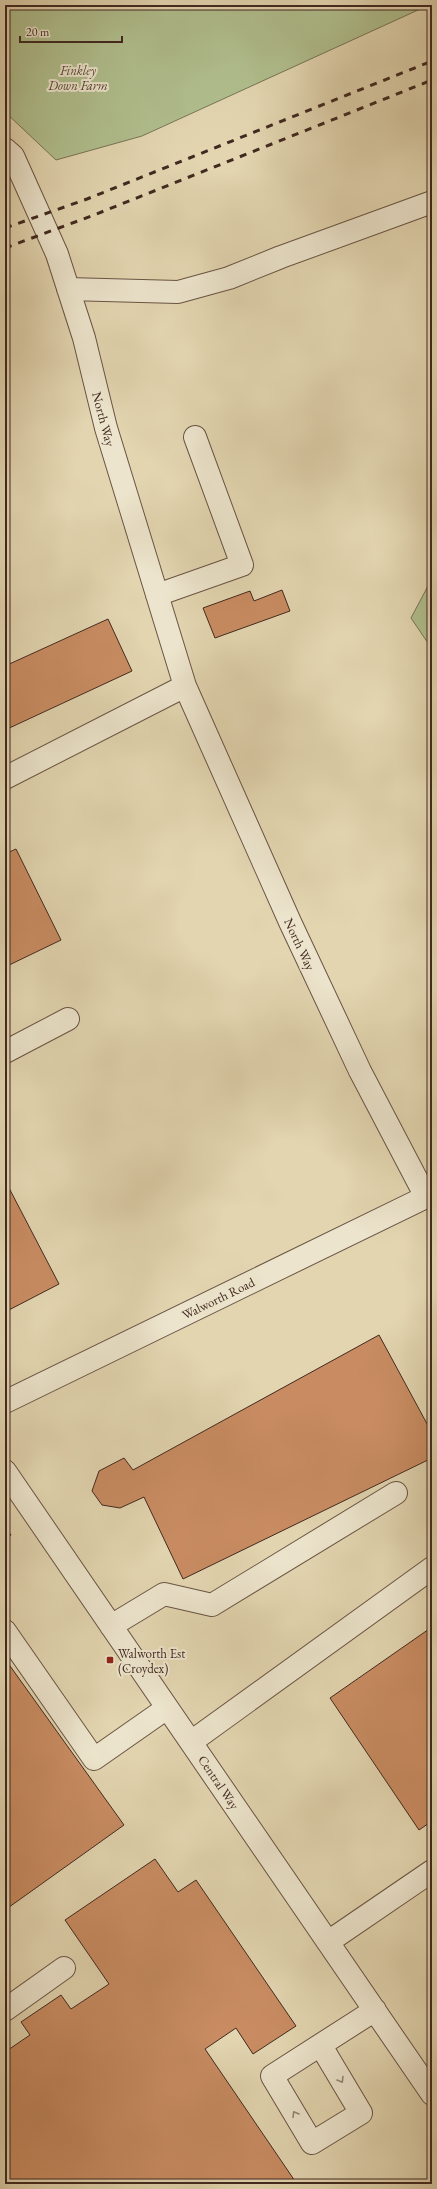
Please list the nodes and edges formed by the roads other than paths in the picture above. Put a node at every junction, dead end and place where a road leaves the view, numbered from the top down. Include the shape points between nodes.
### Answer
1 (9, 153) edge
2 (432, 202) edge
3 (68, 289) junction
4 (195, 437) dead end
5 (157, 595) junction
6 (185, 686) junction
7 (5, 778) edge
8 (68, 1019) dead end
9 (5, 1052) edge
10 (429, 1196) edge
11 (5, 1402) edge
12 (5, 1471) edge
13 (396, 1493) dead end
14 (432, 1568) edge
15 (111, 1626) junction
16 (5, 1631) edge
17 (167, 1708) junction
18 (191, 1742) junction
19 (432, 1872) edge
20 (328, 1942) junction
21 (64, 1968) dead end
22 (5, 2010) edge
23 (374, 2010) junction
24 (321, 2046) dead end
25 (432, 2094) edge

1 - 3 street, North Way via 57,254
2 - 3 street via 229,278 178,292
3 - 5 street, North Way via 84,338 106,428
4 - 5 street via 242,565
5 - 6 street, North Way
6 - 7 street
6 - 10 street, North Way via 290,922 360,1071
8 - 9 street
10 - 11 street, Walworth Road
12 - 15 street, Central Way
13 - 15 street via 212,1605 164,1594
14 - 18 street
15 - 17 street, Central Way
16 - 17 street via 94,1759
17 - 18 street, Central Way
18 - 20 street, Central Way
19 - 20 street
20 - 23 street, Central Way
21 - 22 street
23 - 24 street
23 - 25 street, Central Way

